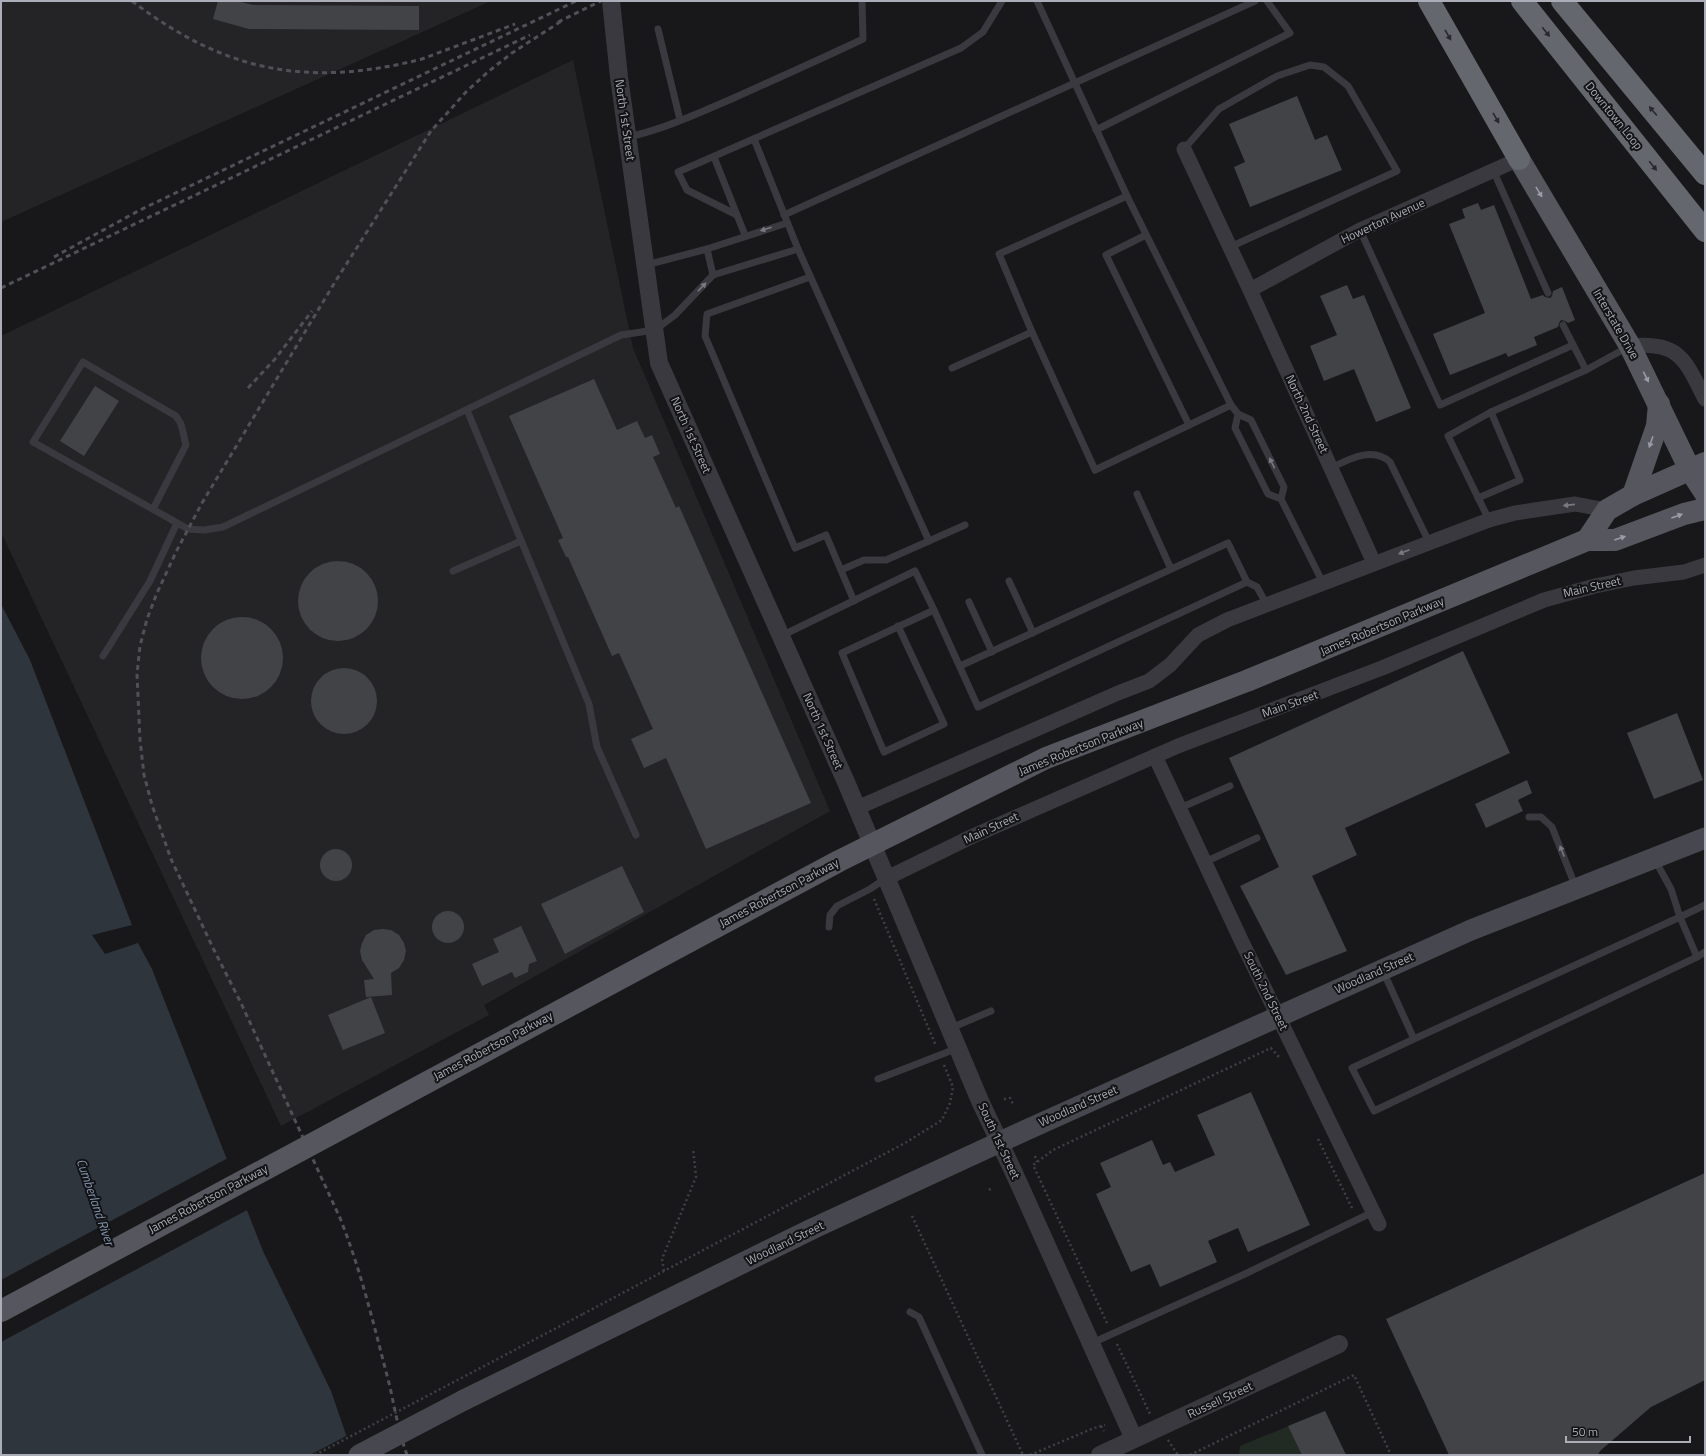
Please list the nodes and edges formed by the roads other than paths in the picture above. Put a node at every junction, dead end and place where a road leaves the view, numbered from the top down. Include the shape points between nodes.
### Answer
1 (611, 1) edge
2 (862, 1) edge
3 (1002, 1) edge
4 (1037, 1) edge
5 (1256, 1) edge
6 (1267, 1) edge
7 (1429, 1) edge
8 (1522, 1) edge
9 (1562, 1) edge
10 (658, 29) dead end
11 (1075, 83) junction
12 (680, 120) junction
13 (1096, 130) junction
14 (628, 137) junction
15 (754, 139) junction
16 (1184, 149) joint
17 (714, 157) junction
18 (1519, 158) junction
19 (1493, 170) junction
20 (1705, 174) edge
21 (1127, 196) junction
22 (737, 215) junction
23 (784, 215) junction
24 (787, 222) junction
25 (1360, 230) junction
26 (1705, 231) edge
27 (745, 235) junction
28 (1146, 235) junction
29 (1230, 247) junction
30 (707, 249) junction
31 (798, 249) junction
32 (645, 265) junction
33 (713, 275) junction
34 (810, 277) junction
35 (1250, 290) junction
36 (1548, 293) dead end
37 (1563, 325) dead end
38 (655, 330) junction
39 (1032, 332) junction
40 (1573, 345) junction
41 (1630, 346) junction
42 (952, 368) dead end
43 (1586, 370) junction
44 (1705, 399) edge
45 (1658, 404) junction
46 (1231, 405) junction
47 (467, 410) junction
48 (1491, 412) junction
49 (1238, 414) junction
50 (1189, 425) junction
51 (1698, 467) edge
52 (1331, 468) junction
53 (1705, 493) edge
54 (1137, 494) dead end
55 (1633, 495) junction
56 (1478, 498) junction
57 (1281, 499) junction
58 (153, 509) junction
59 (1705, 509) edge
60 (1607, 510) junction
61 (1489, 520) junction
62 (177, 523) junction
63 (965, 525) dead end
64 (1587, 540) junction
65 (521, 541) junction
66 (929, 541) junction
67 (1429, 542) junction
68 (1374, 563) junction
69 (1705, 565) edge
70 (1171, 569) junction
71 (841, 570) junction
72 (453, 571) dead end
73 (1009, 581) dead end
74 (1247, 582) junction
75 (1323, 583) junction
76 (854, 601) junction
77 (969, 602) dead end
78 (1267, 605) junction
79 (934, 610) junction
80 (898, 626) junction
81 (1033, 633) junction
82 (781, 636) junction
83 (992, 652) junction
84 (103, 656) dead end
85 (960, 666) junction
86 (1155, 756) junction
87 (1230, 786) dead end
88 (857, 808) junction
89 (1180, 808) junction
90 (1529, 817) dead end
91 (636, 835) dead end
92 (1258, 838) dead end
93 (1705, 838) edge
94 (871, 841) joint
95 (1654, 858) junction
96 (1205, 862) junction
97 (887, 878) junction
98 (1576, 888) junction
99 (1705, 905) edge
100 (1680, 917) junction
101 (829, 927) dead end
102 (1705, 952) edge
103 (1697, 957) junction
104 (1382, 969) junction
105 (991, 1011) dead end
106 (1279, 1016) junction
107 (950, 1029) junction
108 (1414, 1039) junction
109 (958, 1048) junction
110 (878, 1079) dead end
111 (999, 1142) junction
112 (1376, 1218) joint
113 (1, 1311) edge
114 (910, 1312) dead end
115 (1092, 1343) junction
116 (1338, 1344) dead end
117 (1134, 1439) junction
118 (359, 1455) edge
119 (982, 1455) edge
120 (1100, 1455) edge

1 - 14 street, North 1st Street
2 - 12 lane via 863,39
3 - 15 lane via 983,32 961,48
4 - 11 lane
5 - 11 lane
6 - 13 lane via 1290,33
7 -> 18 highway
8 -> 26 highway, Downtown Loop
20 -> 9 highway
10 - 12 lane
11 - 13 lane
11 - 23 lane
12 - 14 lane
13 - 21 lane
14 - 32 street, North 1st Street
15 - 17 lane
15 - 23 lane
16 - 29 street, North 2nd Street
16 - 29 lane via 1219,109 1277,76 1310,65 1324,66 1348,86 1397,171
17 - 22 lane
17 - 22 lane via 678,172 687,190
18 - 19 street, Howerton Avenue
18 -> 41 main road, Interstate Drive
19 - 25 street, Howerton Avenue
19 - 36 lane
21 - 28 lane
21 - 39 lane via 999,254
22 - 27 lane
23 - 24 lane
24 -> 27 lane
24 - 31 lane
25 - 35 street, Howerton Avenue
25 - 40 lane via 1440,405
27 - 30 lane
28 - 46 lane
28 - 50 lane via 1106,255
29 - 35 street, North 2nd Street
30 - 32 lane
30 - 33 lane
31 - 33 lane
31 - 34 lane
32 - 38 street, North 1st Street
38 -> 33 lane via 675,315
34 - 66 lane
34 - 71 lane via 707,314 705,336 795,548 826,534
35 - 52 street, North 2nd Street
37 - 40 lane
38 - 47 lane via 621,335
38 - 82 street, North 1st Street via 659,363
39 - 42 lane
39 - 50 lane via 1095,470
40 - 43 lane
41 - 43 lane
41 - 44 street via 1647,344 1672,350 1683,359
41 -> 45 main road, Interstate Drive
43 - 48 lane
45 - 51 main road, Interstate Drive
45 -> 55 main road via 1657,426
46 - 49 lane
46 - 50 lane
47 - 62 lane via 223,527 188,529
47 - 65 lane
48 - 56 lane via 1448,436
48 - 56 lane via 1520,480
57 -> 49 lane via 1284,487 1251,420
49 - 57 lane via 1235,428 1268,494
51 - 53 main road, Interstate Drive
51 - 55 main road
52 - 67 lane via 1353,457 1384,456 1390,462
52 - 68 street, North 2nd Street
54 - 70 lane
55 - 60 main road
56 - 61 lane
57 - 75 lane
58 - 58 lane via 186,445 181,424 176,416 83,362 33,442
58 - 62 lane
64 -> 59 main road, James Robertson Parkway via 1615,540 1684,514
60 -> 61 street via 1575,504 1515,513
60 - 64 main road
61 - 67 street
62 - 84 lane via 150,582
63 - 66 lane
64 - 113 main road, James Robertson Parkway, bridge via 1249,680 1046,758 846,858
65 - 72 lane
65 - 91 lane via 589,704 597,747
66 - 71 lane via 886,560 864,560
67 -> 68 street
68 - 75 street
69 - 86 street, Main Street via 1684,572 1595,586 1544,600 1382,668
70 - 74 lane via 1228,543
70 - 81 lane
71 - 76 lane
73 - 81 lane
74 - 78 lane via 1258,587
74 - 85 lane via 978,707
75 - 78 street
76 - 79 lane via 915,571
76 - 82 lane
77 - 83 lane
78 - 88 street via 1227,620 1198,635 1170,665 1149,682 1118,693
79 - 80 lane
79 - 85 lane
80 - 80 lane via 842,653 884,752 944,724
81 - 83 lane
82 - 88 street, North 1st Street
83 - 85 lane
86 - 89 street, South 2nd Street
86 - 97 street, Main Street via 980,833
87 - 89 lane
88 - 94 street, North 1st Street
89 - 96 street, South 2nd Street
98 -> 90 lane via 1552,827 1541,817
92 - 96 lane
93 - 95 main road, Woodland Street
94 - 97 street, South 1st Street
95 - 98 main road, Woodland Street
95 - 100 lane via 1670,889
96 - 106 street, South 2nd Street
97 - 101 lane via 837,906 830,915
97 - 107 street, South 1st Street
98 - 104 main road, Woodland Street
99 - 100 lane
100 - 103 lane
100 - 108 lane
102 - 103 lane
103 - 108 lane via 1374,1111 1352,1068
104 - 106 main road, Woodland Street
104 - 108 lane
105 - 107 lane
106 - 111 main road, Woodland Street
106 - 112 street, South 2nd Street
107 - 109 street, South 1st Street
109 - 110 lane
109 - 111 street, South 1st Street
111 - 115 street, South 1st Street
111 - 118 main road, Woodland Street, bridge via 814,1228 464,1400
112 - 115 lane via 1357,1220
114 - 119 lane via 919,1317
115 - 117 street, South 1st Street
116 - 117 street, Russell Street
117 - 120 street, Russell Street

